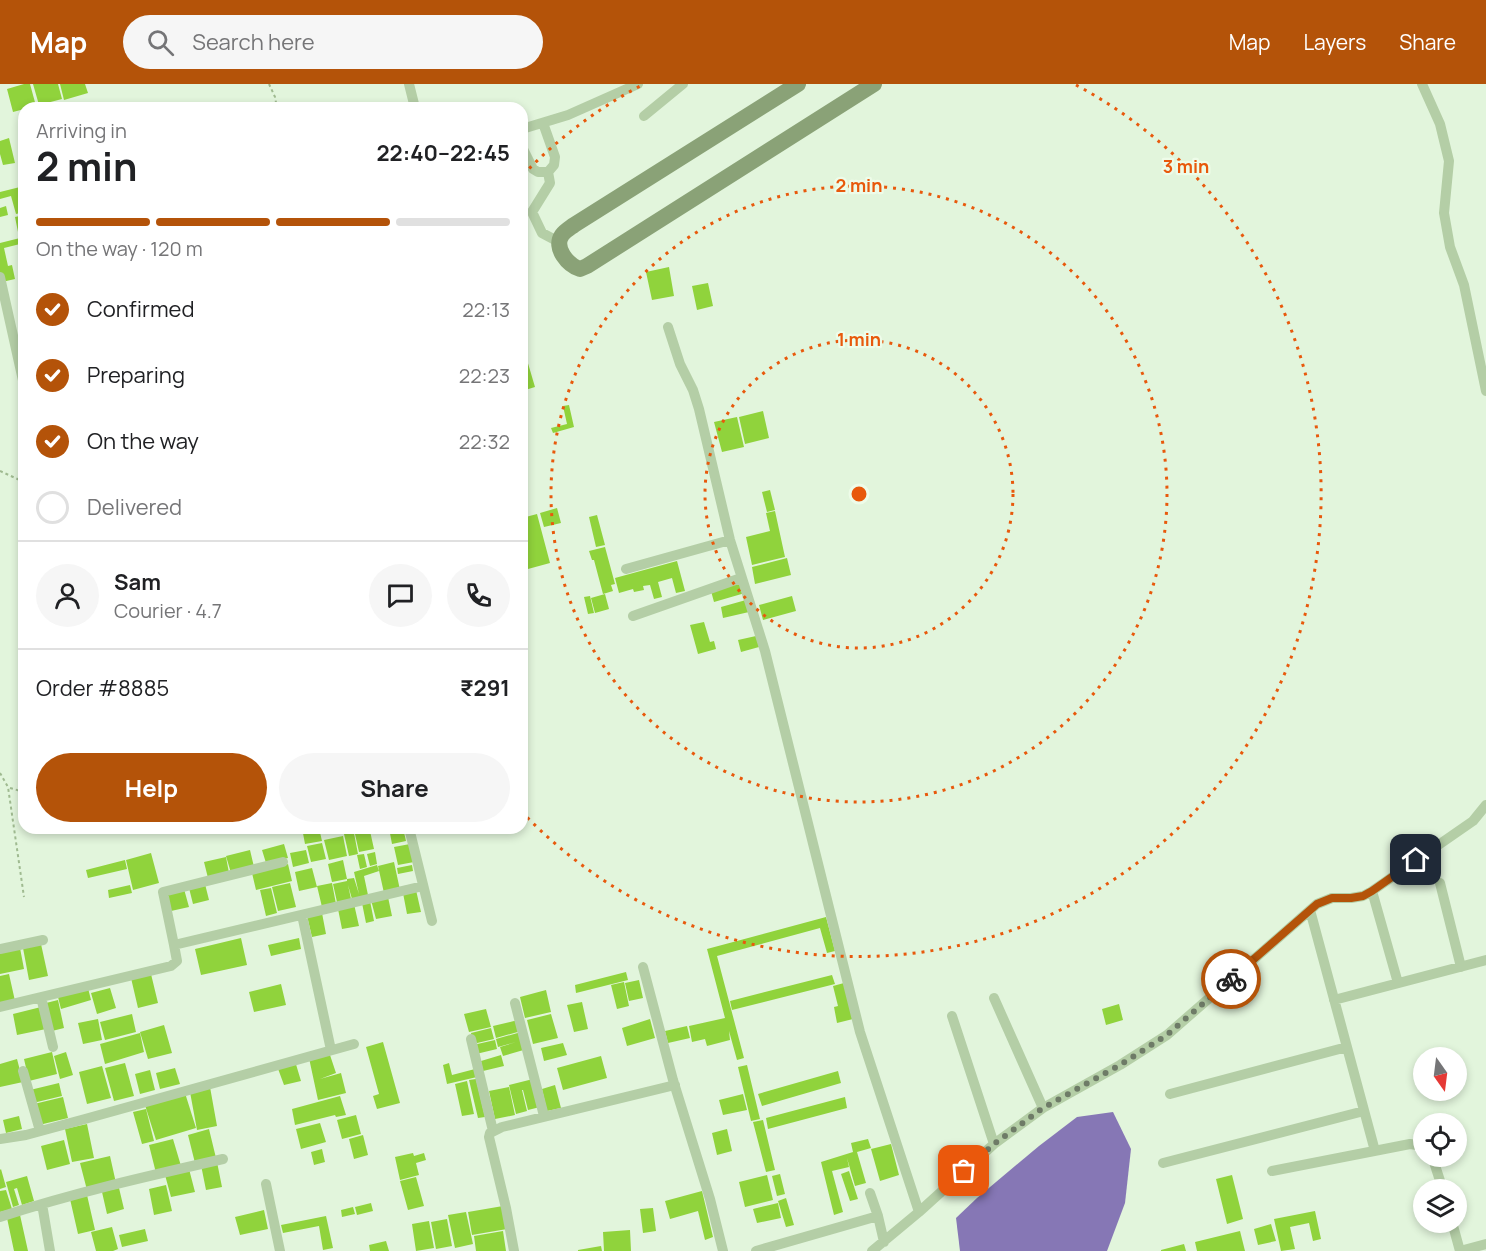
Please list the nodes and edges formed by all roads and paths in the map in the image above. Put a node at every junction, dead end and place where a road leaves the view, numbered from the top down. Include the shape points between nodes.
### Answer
1 (269, 84) edge
2 (409, 84) edge
3 (683, 84) edge
4 (798, 84) edge
5 (874, 84) edge
6 (1422, 84) edge
7 (633, 85) edge
8 (275, 102) edge
9 (414, 102) edge
10 (644, 116) dead end
11 (543, 123) junction
12 (528, 127) edge
13 (528, 161) edge
14 (548, 172) junction
15 (559, 242) junction
16 (0, 277) edge
17 (668, 327) dead end
18 (18, 358) edge
19 (1486, 391) edge
20 (0, 471) edge
21 (18, 479) edge
22 (730, 540) junction
23 (626, 569) dead end
24 (741, 578) junction
25 (633, 616) dead end
26 (0, 772) edge
27 (8, 787) junction
28 (18, 790) edge
29 (1486, 806) edge
30 (410, 834) edge
31 (283, 862) dead end
32 (1440, 883) dead end
33 (423, 886) junction
34 (1372, 891) junction
35 (24, 897) dead end
36 (1310, 910) junction
37 (302, 915) junction
38 (432, 921) dead end
39 (43, 940) dead end
40 (174, 945) junction
41 (0, 949) edge
42 (1486, 960) edge
43 (643, 967) dead end
44 (1461, 967) junction
45 (1398, 983) junction
46 (41, 997) junction
47 (994, 998) dead end
48 (1334, 1000) junction
49 (515, 1003) dead end
50 (0, 1007) edge
51 (952, 1016) dead end
52 (471, 1039) dead end
53 (354, 1044) dead end
54 (52, 1047) dead end
55 (1347, 1047) junction
56 (331, 1050) junction
57 (23, 1071) dead end
58 (675, 1085) junction
59 (1170, 1094) dead end
60 (1043, 1108) junction
61 (1364, 1111) junction
62 (543, 1116) junction
63 (40, 1131) junction
64 (494, 1131) junction
65 (0, 1138) edge
66 (994, 1144) junction
67 (1413, 1144) edge
68 (1375, 1151) junction
69 (223, 1159) dead end
70 (1163, 1162) dead end
71 (1272, 1171) dead end
72 (266, 1184) dead end
73 (870, 1193) dead end
74 (42, 1204) junction
75 (919, 1212) junction
76 (878, 1216) junction
77 (0, 1217) edge
78 (1455, 1233) edge
79 (884, 1242) junction
80 (1486, 1244) edge
81 (50, 1251) edge
82 (280, 1251) edge
83 (514, 1251) edge
84 (723, 1251) edge
85 (756, 1251) edge
86 (872, 1251) edge
87 (1460, 1251) edge

1 - 8 path
2 - 9 street
3 - 10 street
4 - 15 street via 574,225
5 - 15 street via 587,266 572,266 562,255
6 - 19 street via 1440,124 1449,161 1444,213
7 - 11 street
11 - 12 street
11 - 14 street via 555,157
13 - 14 street via 532,170
14 - 15 street via 550,183 532,212 542,232
16 - 18 street
17 - 22 street via 699,409
20 - 21 path
22 - 23 street
22 - 24 street
24 - 25 street
24 - 75 street via 765,651 860,1032
26 - 27 path
27 - 28 path
27 - 35 path
29 - 34 street via 1473,821
30 - 33 street
31 - 40 street via 163,892
32 - 44 street
33 - 37 street
33 - 38 street
34 - 36 street via 1363,896 1332,898
34 - 45 street
36 - 48 street
36 - 60 street via 1167,1035
37 - 40 street
37 - 56 street
39 - 41 street
40 - 46 street via 177,961 171,966
42 - 44 street
43 - 58 street
44 - 45 street
45 - 48 street
46 - 50 street
46 - 54 street
47 - 60 street
48 - 55 street
49 - 62 street
51 - 66 street
52 - 64 street
53 - 56 street
55 - 59 street
55 - 61 street
56 - 63 street
57 - 63 street
58 - 62 street
58 - 84 street
60 - 66 street
61 - 68 street
61 - 70 street
62 - 64 street
63 - 65 street
64 - 83 street via 489,1137
66 - 75 street
67 - 68 street
68 - 71 street
69 - 74 street
72 - 82 street
73 - 76 street
74 - 77 street
74 - 81 street
75 - 79 street
76 - 79 street
76 - 85 street
78 - 87 street
79 - 86 street
80 - 87 street

